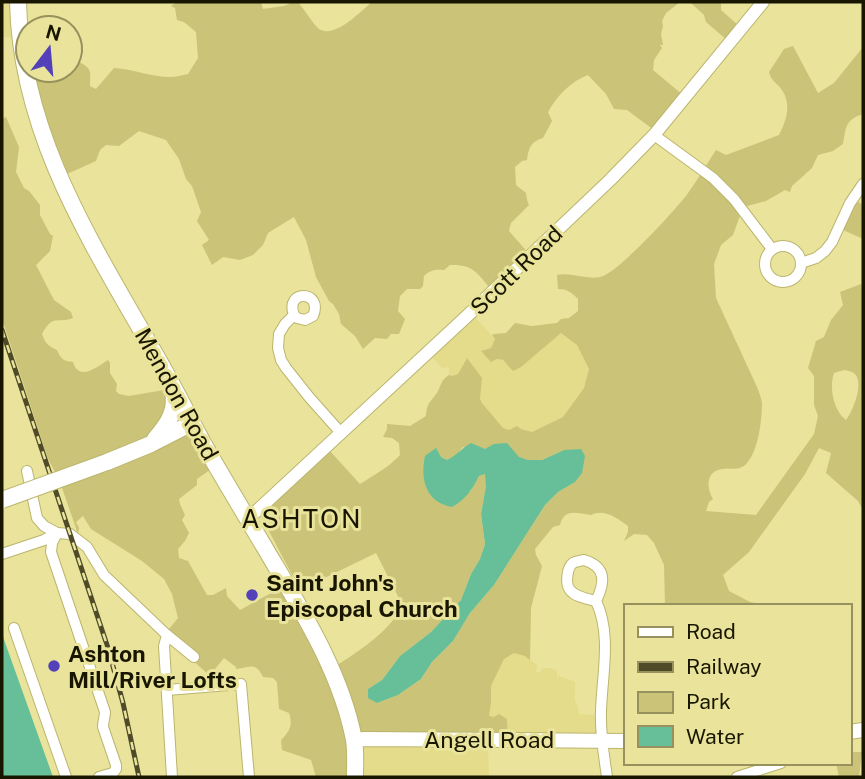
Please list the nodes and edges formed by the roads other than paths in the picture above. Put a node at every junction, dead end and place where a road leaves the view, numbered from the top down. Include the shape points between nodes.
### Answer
1 (18, 2) edge
2 (763, 2) edge
3 (654, 135) junction
4 (863, 184) edge
5 (772, 249) junction
6 (802, 263) junction
7 (294, 315) dead end
8 (171, 381) junction
9 (192, 423) junction
10 (341, 433) junction
11 (151, 444) junction
12 (27, 471) dead end
13 (2, 500) edge
14 (248, 519) junction
15 (57, 533) junction
16 (2, 554) edge
17 (596, 601) dead end
18 (14, 628) dead end
19 (167, 635) junction
20 (194, 657) dead end
21 (167, 690) junction
22 (601, 740) junction
23 (354, 741) junction
24 (624, 741) edge
25 (775, 765) edge
26 (66, 777) edge
27 (99, 777) edge
28 (172, 777) edge
29 (249, 777) edge
30 (355, 777) edge
31 (607, 777) edge
32 (737, 777) edge

1 - 8 main road, Mendon Road via 27,82 51,157 79,217
2 - 3 street, Scott Road
3 - 5 street via 713,178
3 - 10 street, Scott Road
4 - 6 street via 832,242 816,258
5 - 6 street via 794,249
5 - 6 street via 766,272 779,282 795,278
7 - 10 street via 279,334 281,360
8 - 9 main road, Mendon Road
8 - 11 main road via 173,411
9 - 11 main road
9 - 14 main road, Mendon Road
10 - 14 street, Scott Road
11 - 13 main road, bridge
12 - 15 street via 37,518
14 - 23 main road, Mendon Road via 333,671
15 - 16 street
15 - 19 street via 70,534 87,547 104,575
15 - 27 street via 51,552 105,712 103,727 116,765 113,773
17 - 22 street via 605,642
18 - 26 street
19 - 20 street
19 - 21 street
21 - 28 street
21 - 29 street via 241,684
22 - 23 main road, Angell Road
22 - 24 main road, Angell Road
22 - 31 street
23 - 30 main road, Mendon Road
25 - 32 street

